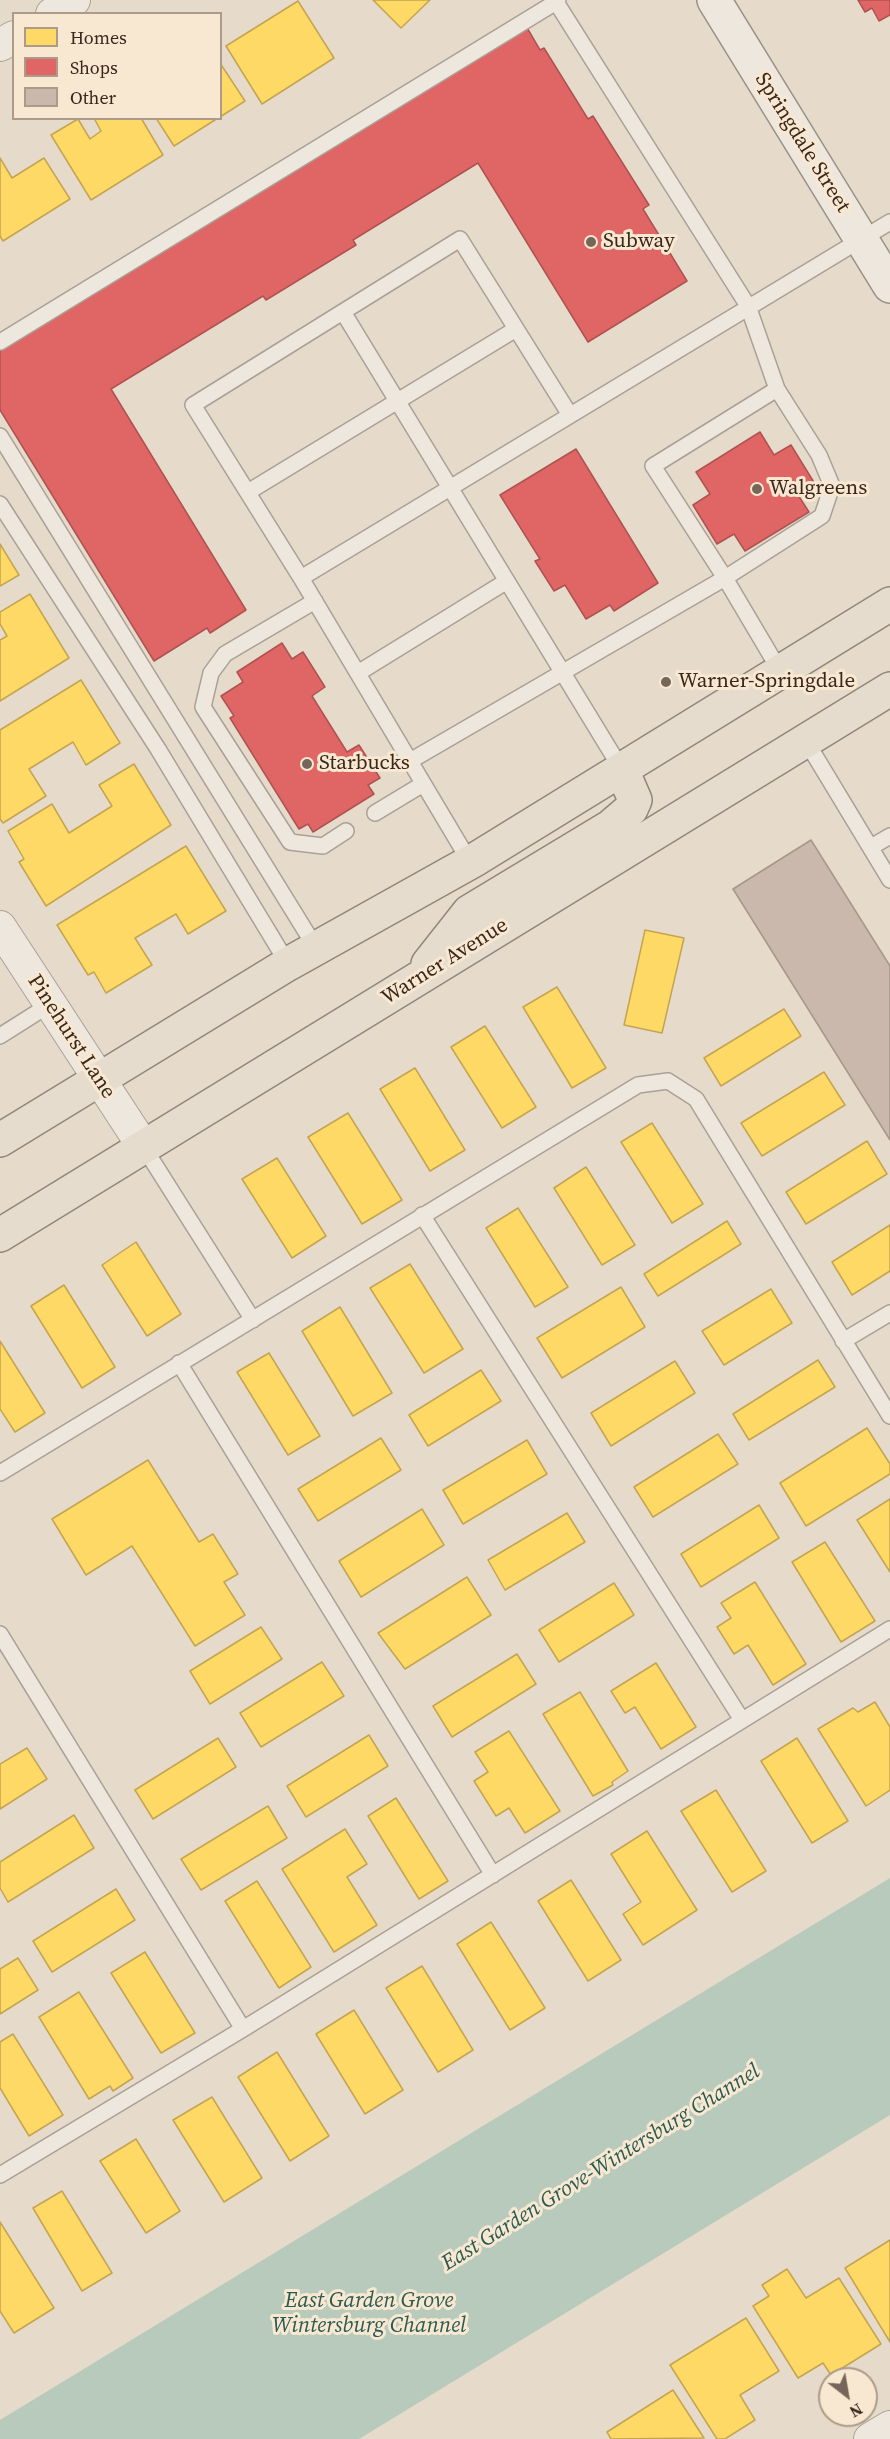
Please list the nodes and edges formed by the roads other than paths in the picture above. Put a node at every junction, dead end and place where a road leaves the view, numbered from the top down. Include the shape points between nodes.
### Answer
1 (74, 0) edge
2 (714, 0) edge
3 (557, 1) edge
4 (55, 12) edge
5 (890, 222) edge
6 (861, 239) junction
7 (890, 286) edge
8 (748, 306) junction
9 (343, 312) junction
10 (516, 329) junction
11 (0, 342) edge
12 (777, 389) junction
13 (398, 401) junction
14 (570, 415) junction
15 (0, 436) edge
16 (451, 488) junction
17 (248, 492) junction
18 (0, 504) edge
19 (302, 578) junction
20 (725, 578) junction
21 (507, 581) junction
22 (315, 601) junction
23 (890, 604) edge
24 (562, 671) junction
25 (780, 671) junction
26 (358, 673) junction
27 (890, 689) edge
28 (806, 741) junction
29 (410, 761) junction
30 (622, 770) junction
31 (423, 784) junction
32 (375, 813) dead end
33 (346, 831) dead end
34 (890, 836) edge
35 (871, 848) junction
36 (470, 862) junction
37 (890, 880) edge
38 (0, 927) edge
39 (316, 948) junction
40 (288, 964) junction
41 (414, 981) junction
42 (49, 1005) junction
43 (0, 1036) edge
44 (99, 1079) junction
45 (0, 1140) edge
46 (142, 1146) junction
47 (422, 1215) junction
48 (0, 1235) edge
49 (890, 1313) edge
50 (253, 1320) junction
51 (843, 1341) junction
52 (179, 1363) junction
53 (890, 1416) edge
54 (0, 1473) edge
55 (890, 1629) edge
56 (0, 1634) edge
57 (742, 1720) junction
58 (493, 1875) junction
59 (243, 2029) junction
60 (0, 2175) edge
61 (890, 2427) edge
62 (870, 2439) edge

1 - 4 street
2 - 6 street, Springdale Street
3 - 8 lane
3 - 11 lane
5 - 6 lane
6 - 7 street, Springdale Street
6 - 8 lane
8 - 12 lane
8 - 14 lane
9 - 10 lane via 460,239
9 - 13 lane
9 - 17 lane via 193,405
10 - 13 lane
10 - 14 lane
12 - 20 lane via 819,454 832,486 822,516
12 - 20 lane via 653,466
13 - 16 lane
13 - 17 lane
14 - 16 lane
15 - 39 lane
16 - 19 lane
16 - 21 lane
17 - 19 lane
18 - 40 lane via 158,749
19 - 22 lane
20 - 24 lane
20 - 25 lane
21 - 24 lane
21 - 26 lane
22 - 26 lane
22 - 33 lane via 225,654 211,673 203,707 290,842 323,846
23 - 25 main road
24 - 29 lane
24 - 30 lane
25 - 30 main road
26 - 29 lane
27 - 28 main road, Warner Avenue
28 - 35 lane
28 - 41 main road, Warner Avenue
29 - 31 lane
30 - 36 main road
30 - 41 main road via 635,800 631,809 610,827 469,912
31 - 32 lane
31 - 36 lane
34 - 35 lane
35 - 37 lane
36 - 39 main road
38 - 42 street, Pinehurst Lane
39 - 40 main road
40 - 44 main road
41 - 46 main road, Warner Avenue
42 - 43 lane
42 - 44 street, Pinehurst Lane
44 - 45 main road
44 - 46 street, Pinehurst Lane
46 - 48 main road, Warner Avenue
46 - 50 lane
47 - 50 lane
47 - 51 lane via 638,1086 668,1081 696,1099
47 - 57 lane
49 - 51 lane
50 - 52 lane
51 - 53 lane
52 - 54 lane
52 - 58 lane
55 - 57 lane
56 - 59 lane
57 - 58 lane
58 - 59 lane
59 - 60 lane
61 - 62 street

